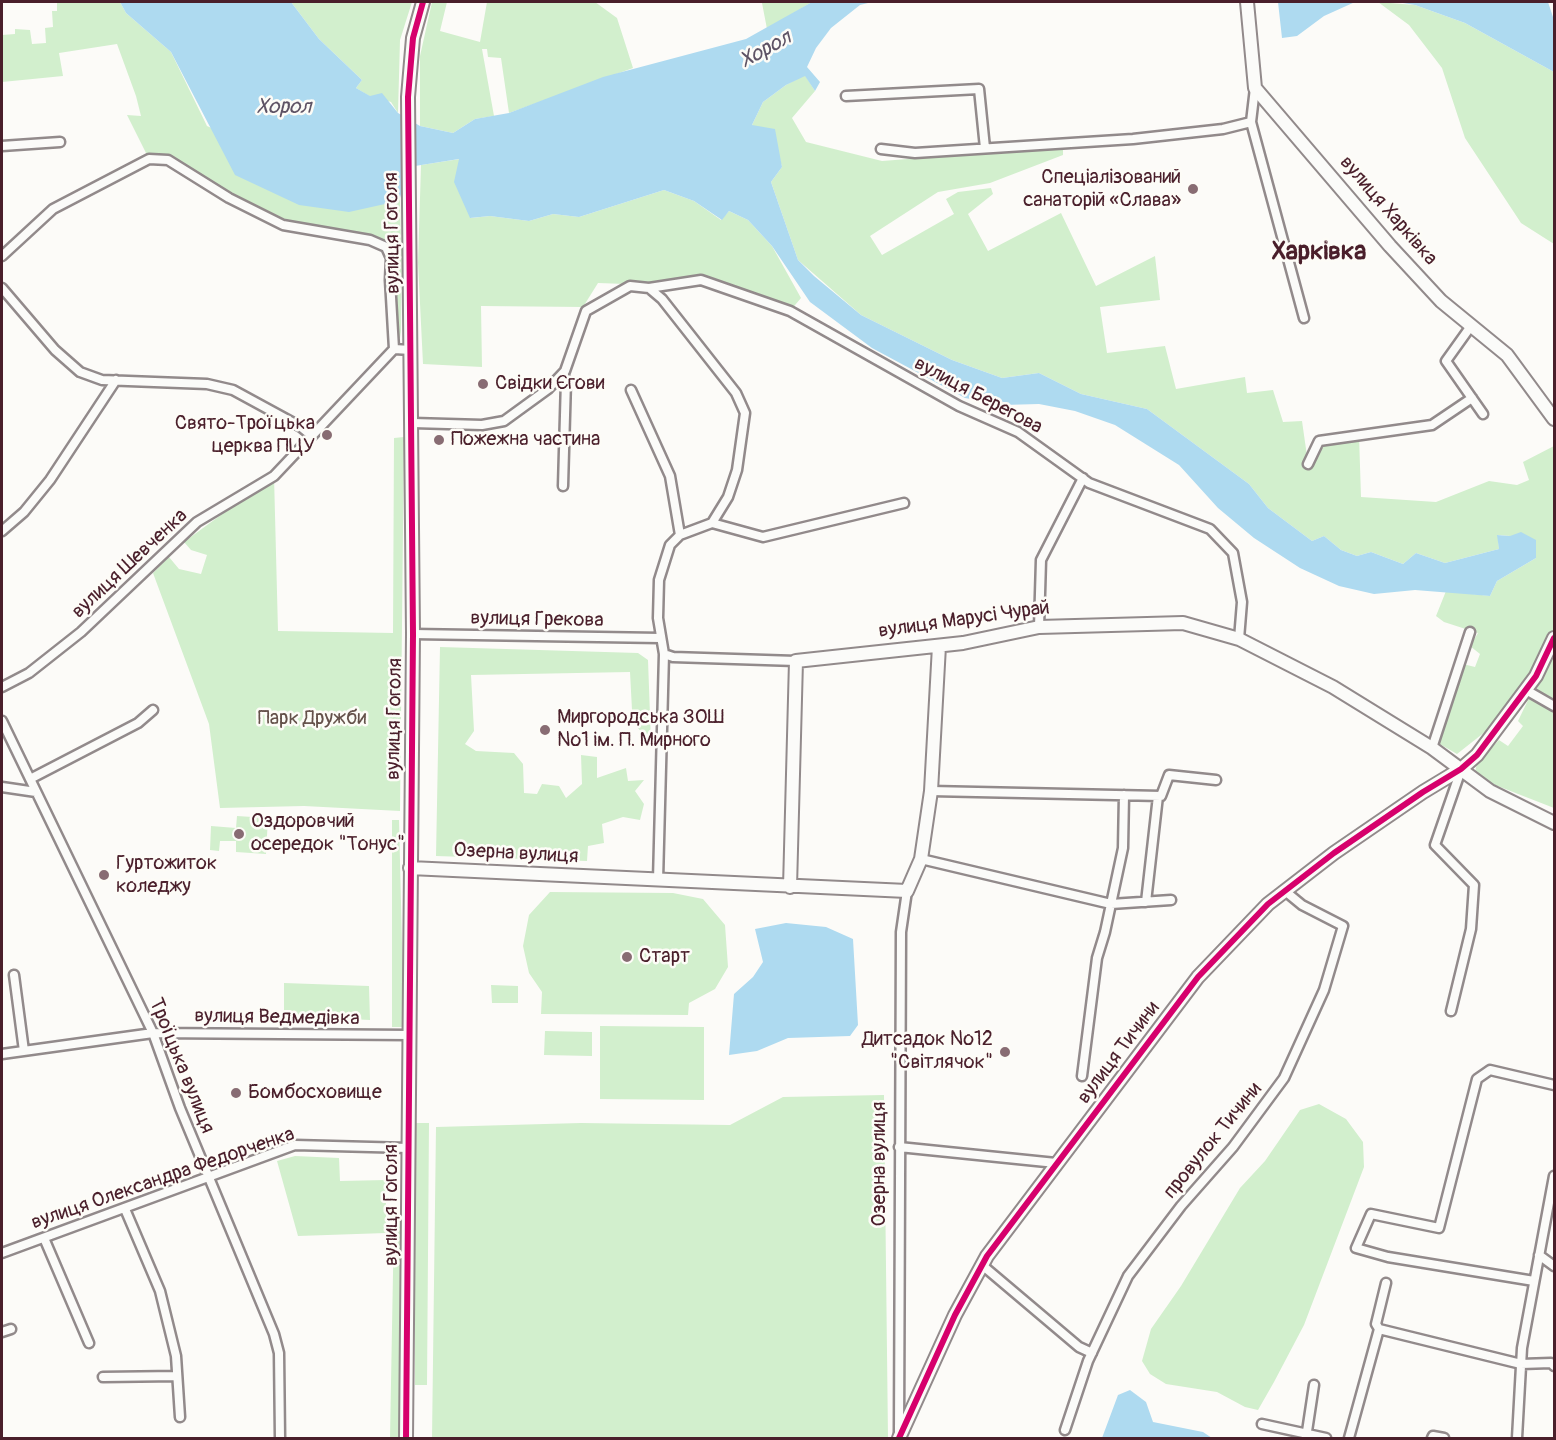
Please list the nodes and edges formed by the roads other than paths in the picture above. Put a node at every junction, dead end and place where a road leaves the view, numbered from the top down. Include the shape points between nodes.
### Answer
1 (423, 2) edge
2 (1247, 2) edge
3 (1255, 88) junction
4 (846, 96) dead end
5 (1251, 122) junction
6 (60, 142) dead end
7 (2, 146) edge
8 (985, 148) junction
9 (881, 149) dead end
10 (2, 256) edge
11 (2, 288) edge
12 (649, 288) junction
13 (1304, 318) dead end
14 (1471, 326) junction
15 (394, 349) junction
16 (411, 350) junction
17 (563, 374) junction
18 (116, 380) junction
19 (631, 390) dead end
20 (1472, 398) junction
21 (1483, 414) dead end
22 (1554, 419) edge
23 (413, 423) junction
24 (312, 436) junction
25 (1308, 464) dead end
26 (1083, 478) junction
27 (563, 486) dead end
28 (904, 503) dead end
29 (712, 523) junction
30 (2, 531) edge
31 (680, 535) junction
32 (1039, 627) junction
33 (1470, 632) dead end
34 (413, 634) junction
35 (660, 638) junction
36 (1554, 638) edge
37 (1239, 639) junction
38 (939, 646) junction
39 (664, 654) junction
40 (795, 662) junction
41 (2, 687) edge
42 (1526, 690) junction
43 (1554, 706) edge
44 (153, 710) dead end
45 (2, 721) edge
46 (1432, 748) junction
47 (1461, 769) junction
48 (30, 779) junction
49 (1216, 780) dead end
50 (2, 786) edge
51 (931, 791) junction
52 (36, 792) junction
53 (1124, 795) junction
54 (1158, 796) junction
55 (1554, 823) edge
56 (921, 859) junction
57 (410, 868) junction
58 (658, 880) junction
59 (790, 887) junction
60 (907, 891) junction
61 (1285, 891) junction
62 (1171, 900) dead end
63 (1146, 902) junction
64 (1111, 904) junction
65 (14, 975) dead end
66 (1451, 1011) dead end
67 (153, 1033) junction
68 (410, 1035) junction
69 (24, 1051) junction
70 (2, 1054) edge
71 (1082, 1076) dead end
72 (1554, 1085) edge
73 (899, 1147) junction
74 (409, 1148) junction
75 (1056, 1163) junction
76 (1554, 1176) edge
77 (209, 1178) junction
78 (125, 1209) junction
79 (44, 1238) junction
80 (2, 1253) edge
81 (1539, 1255) junction
82 (982, 1265) junction
83 (1554, 1266) edge
84 (1534, 1281) junction
85 (1386, 1283) dead end
86 (11, 1329) dead end
87 (1379, 1329) junction
88 (2, 1332) edge
89 (89, 1343) dead end
90 (1092, 1353) junction
91 (1521, 1364) junction
92 (1554, 1366) edge
93 (177, 1376) junction
94 (103, 1377) dead end
95 (1314, 1385) dead end
96 (180, 1417) dead end
97 (1262, 1424) dead end
98 (1065, 1430) dead end
99 (1307, 1436) edge
100 (899, 1437) edge
101 (280, 1438) edge
102 (406, 1438) edge
103 (1326, 1438) edge
104 (1349, 1438) edge
105 (1432, 1438) edge
106 (1444, 1438) edge
107 (1517, 1438) edge

1 - 16 street, вулиця Гоголя via 413,38 408,97
2 - 3 street
3 - 5 street
3 - 14 street, вулиця Харківка via 1390,246 1441,301
4 - 8 street via 979,88
5 - 8 street via 1133,139
5 - 13 street
6 - 7 street
8 - 9 street via 915,153
10 - 15 street via 53,209 149,159 168,159 229,198 283,225 370,240 386,247 391,258
11 - 18 street via 55,350 80,372 102,380
12 - 17 street, вулиця Берегова via 630,286 586,311
12 - 26 street, вулиця Берегова via 701,280 790,311 959,406 1018,432
12 - 29 street via 699,343 736,393 744,413 737,470 728,497
14 - 20 street via 1446,361
14 - 22 street, вулиця Харківка via 1507,355
15 - 16 street
15 - 24 street, вулиця Шевченка
16 - 23 street, вулиця Гоголя
17 - 23 street via 504,422
17 - 27 street
18 - 24 street via 207,384 233,390
18 - 30 street via 50,480
19 - 31 street via 670,476
20 - 21 street
20 - 25 street via 1432,425 1319,441
23 - 34 street, вулиця Гоголя
24 - 41 street, вулиця Шевченка via 274,477 197,522 81,632 29,673
26 - 32 street via 1041,560
26 - 37 street, вулиця Берегова via 1210,529 1233,553 1242,602
28 - 29 street via 763,537
29 - 31 street
31 - 35 street via 670,545 659,580
32 - 37 street, вулиця Марусі Чурай via 1183,623
32 - 38 street, вулиця Марусі Чурай
33 - 46 street
34 - 35 street, вулиця Грекова
34 - 57 street, вулиця Гоголя
35 - 39 street
36 - 42 street
37 - 46 street, вулиця Марусі Чурай via 1333,687
38 - 40 street, вулиця Марусі Чурай
38 - 51 street, Озерна вулиця
39 - 40 street, вулиця Марусі Чурай
39 - 58 street
40 - 59 street
42 - 43 street
42 - 47 street via 1490,739
44 - 48 street via 138,723
45 - 48 street, Троїцька вулиця
46 - 47 street, вулиця Марусі Чурай
47 - 55 street, вулиця Марусі Чурай via 1491,790
47 - 61 street, вулиця Тичини
47 - 66 street via 1435,845 1474,885 1471,929
48 - 52 street, Троїцька вулиця
49 - 54 street via 1169,775
50 - 52 street
51 - 53 street
51 - 56 street, Озерна вулиця
52 - 67 street, Троїцька вулиця
53 - 54 street
53 - 64 street via 1123,848
54 - 63 street
56 - 60 street, Озерна вулиця
56 - 64 street
57 - 58 street, Озерна вулиця
57 - 68 street, вулиця Гоголя
58 - 59 street, Озерна вулиця
59 - 60 street, Озерна вулиця
60 - 73 street, Озерна вулиця via 901,932
61 - 75 street, вулиця Тичини via 1198,977
61 - 90 street, провулок Тичини via 1302,905 1343,926 1324,990 1284,1078 1128,1276
62 - 63 street
63 - 64 street
64 - 71 street via 1097,958
65 - 69 street
67 - 68 street, вулиця Ведмедівка
67 - 69 street, вулиця Ведмедівка
67 - 77 street, Троїцька вулиця
68 - 74 street, вулиця Гоголя
69 - 70 street, вулиця Ведмедівка
72 - 84 street via 1490,1070 1478,1079 1439,1228 1371,1214 1356,1248 1388,1257
73 - 75 street
73 - 100 street, Озерна вулиця
74 - 77 street, вулиця Олександра Федорченка via 296,1145
74 - 102 street, вулиця Гоголя
75 - 82 street, вулиця Тичини
76 - 81 street
77 - 78 street, вулиця Олександра Федорченка
77 - 101 street, Троїцька вулиця via 274,1334 279,1353
78 - 79 street, вулиця Олександра Федорченка
78 - 93 street via 159,1291 176,1356
79 - 80 street, вулиця Олександра Федорченка
79 - 89 street
81 - 83 street
81 - 84 street
82 - 90 street via 1079,1347
82 - 100 street, вулиця Тичини
84 - 91 street
85 - 87 street via 1376,1324
86 - 88 street
87 - 91 street
87 - 104 street
90 - 98 street, провулок Тичини
91 - 92 street
91 - 107 street
93 - 94 street
93 - 96 street
95 - 99 street
97 - 99 street
99 - 103 street
105 - 106 street

